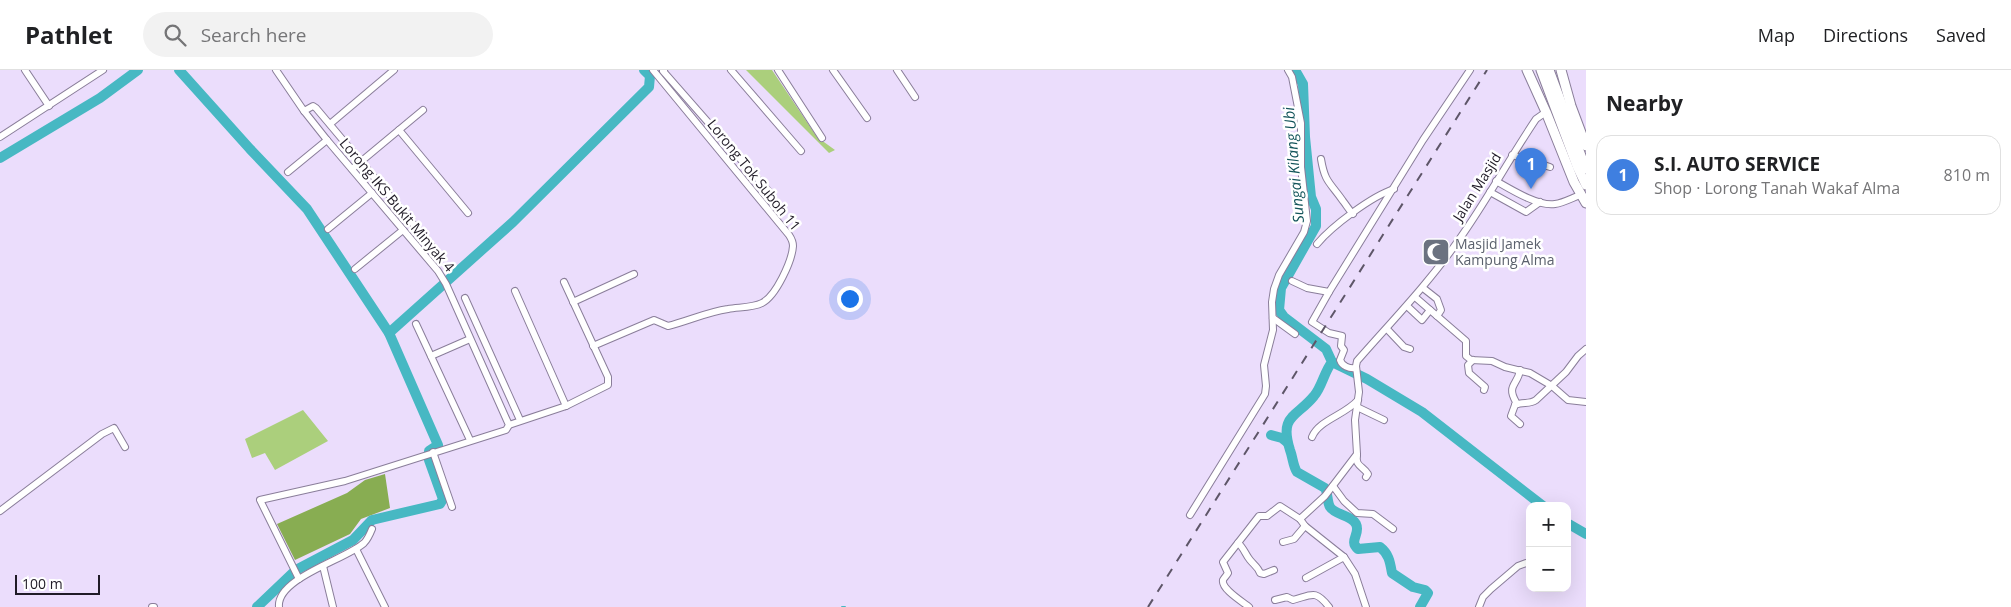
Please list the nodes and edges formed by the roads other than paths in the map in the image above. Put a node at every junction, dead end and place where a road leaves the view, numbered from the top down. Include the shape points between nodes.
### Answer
1 (26, 70) edge
2 (103, 70) edge
3 (276, 70) edge
4 (394, 70) edge
5 (653, 70) edge
6 (664, 70) edge
7 (731, 70) edge
8 (778, 70) edge
9 (833, 70) edge
10 (897, 70) edge
11 (1288, 70) edge
12 (1470, 70) edge
13 (1527, 70) edge
14 (1541, 70) edge
15 (1549, 70) edge
16 (1561, 70) edge
17 (915, 97) dead end
18 (49, 106) junction
19 (423, 110) dead end
20 (304, 111) junction
21 (1546, 112) junction
22 (867, 118) dead end
23 (330, 124) junction
24 (399, 130) junction
25 (0, 137) edge
26 (822, 138) dead end
27 (327, 140) junction
28 (1586, 146) edge
29 (801, 151) dead end
30 (1512, 156) junction
31 (1321, 159) dead end
32 (361, 162) junction
33 (1550, 167) dead end
34 (352, 169) junction
35 (1586, 169) edge
36 (288, 172) dead end
37 (1496, 182) junction
38 (1586, 185) edge
39 (1394, 189) junction
40 (1490, 192) junction
41 (372, 193) junction
42 (771, 194) dead end
43 (1580, 195) junction
44 (1540, 202) junction
45 (1586, 203) edge
46 (468, 213) dead end
47 (1353, 214) junction
48 (328, 229) dead end
49 (403, 230) junction
50 (1317, 244) dead end
51 (431, 245) dead end
52 (355, 269) dead end
53 (634, 274) dead end
54 (1292, 281) dead end
55 (564, 282) dead end
56 (1423, 288) junction
57 (515, 292) dead end
58 (1329, 292) junction
59 (1415, 297) junction
60 (465, 298) dead end
61 (573, 302) junction
62 (1407, 306) junction
63 (1430, 310) junction
64 (1437, 316) junction
65 (1273, 318) junction
66 (416, 324) dead end
67 (1387, 329) junction
68 (1295, 334) dead end
69 (470, 339) junction
70 (593, 346) junction
71 (1410, 349) dead end
72 (1586, 349) edge
73 (431, 356) junction
74 (1473, 360) junction
75 (1356, 369) junction
76 (1520, 370) junction
77 (1552, 386) junction
78 (1484, 390) dead end
79 (1586, 402) edge
80 (1358, 404) junction
81 (1515, 405) junction
82 (566, 406) junction
83 (520, 420) junction
84 (1384, 420) dead end
85 (1520, 424) dead end
86 (507, 427) junction
87 (1312, 437) dead end
88 (470, 440) junction
89 (125, 447) dead end
90 (430, 453) junction
91 (1357, 454) junction
92 (1366, 477) dead end
93 (1333, 487) junction
94 (452, 507) dead end
95 (0, 511) edge
96 (1190, 515) dead end
97 (1300, 519) junction
98 (1305, 526) junction
99 (372, 529) dead end
100 (1393, 530) dead end
101 (1238, 542) junction
102 (1283, 542) dead end
103 (356, 549) junction
104 (1344, 557) junction
105 (1526, 563) edge
106 (323, 566) junction
107 (1274, 570) dead end
108 (298, 577) junction
109 (1306, 578) dead end
110 (1276, 600) dead end
111 (279, 605) edge
112 (1364, 606) edge
113 (333, 607) edge
114 (385, 607) edge
115 (1249, 607) edge
116 (1330, 607) edge
117 (1479, 607) edge

1 - 18 street
2 - 18 street
3 - 20 street, Lorong IKS Bukit Minyak 4
4 - 23 street
5 - 70 street, Lorong Tok Suboh 11 via 789,235 793,244 791,254 781,279 762,303 720,310 668,326 654,320
6 - 42 street
7 - 29 street
8 - 26 street
9 - 22 street
10 - 17 street
11 - 65 street via 1301,123 1307,220 1274,289
12 - 39 street
13 - 21 main road
14 - 38 main road
15 - 35 main road
16 - 28 main road
18 - 25 street
19 - 24 street
20 - 23 street via 313,106
20 - 27 street, Lorong IKS Bukit Minyak 4
21 - 30 street, Jalan Masjid via 1536,119
21 - 43 main road
23 - 32 street
24 - 32 street
24 - 46 street
27 - 34 street, Lorong IKS Bukit Minyak 4
27 - 36 street
30 - 33 street
30 - 37 street, Jalan Masjid
31 - 47 street via 1326,180
32 - 34 street
32 - 51 street
34 - 41 street, Lorong IKS Bukit Minyak 4
37 - 40 street, Jalan Masjid
37 - 44 street
39 - 47 street via 1382,193
39 - 58 street
40 - 44 street via 1526,212
40 - 56 street, Jalan Masjid
41 - 48 street
41 - 49 street, Lorong IKS Bukit Minyak 4
43 - 44 street via 1553,205
43 - 45 main road
47 - 50 street
49 - 52 street
49 - 69 street, Lorong IKS Bukit Minyak 4 via 438,271 453,297
53 - 61 street
54 - 58 street
55 - 61 street
56 - 59 street, Jalan Masjid
56 - 64 street via 1438,301 1441,310
57 - 82 street
58 - 75 street via 1312,322 1342,336 1344,350 1341,363
59 - 62 street, Jalan Masjid
59 - 63 street
60 - 83 street
61 - 70 street
62 - 63 street via 1422,320
62 - 67 street, Jalan Masjid
63 - 64 street
64 - 74 street via 1466,342 1466,356
65 - 68 street
65 - 96 street via 1264,365 1265,394
66 - 73 street
67 - 71 street via 1401,345
67 - 75 street, Jalan Masjid via 1358,360
69 - 73 street
69 - 86 street, Lorong IKS Bukit Minyak 4
70 - 82 street via 608,378 608,385
72 - 77 street
73 - 88 street
74 - 76 street via 1492,361
74 - 78 street via 1468,365 1468,373 1482,383
75 - 80 street
76 - 77 street
76 - 81 street via 1512,390
77 - 79 street via 1568,400
77 - 81 street via 1534,402
80 - 84 street
80 - 87 street via 1318,427
80 - 91 street via 1355,420
81 - 85 street via 1511,416
82 - 83 street
83 - 86 street
86 - 88 street
88 - 90 street
89 - 95 street via 114,428 102,434
90 - 94 street
90 - 108 street via 346,481 260,500
91 - 92 street via 1356,461 1366,470
91 - 93 street
93 - 97 street
93 - 100 street via 1357,514 1373,514
97 - 98 street
97 - 101 street via 1280,506 1267,516 1259,516
98 - 102 street via 1294,539
98 - 104 street
99 - 103 street via 367,540
101 - 107 street via 1260,573
101 - 115 street via 1223,562 1228,573 1223,585
103 - 106 street
103 - 114 street
104 - 109 street
104 - 112 street via 1355,574
105 - 117 street via 1518,566 1483,597
106 - 108 street
106 - 113 street
108 - 111 street via 285,591
110 - 116 street via 1286,597 1293,600 1310,594 1320,596

